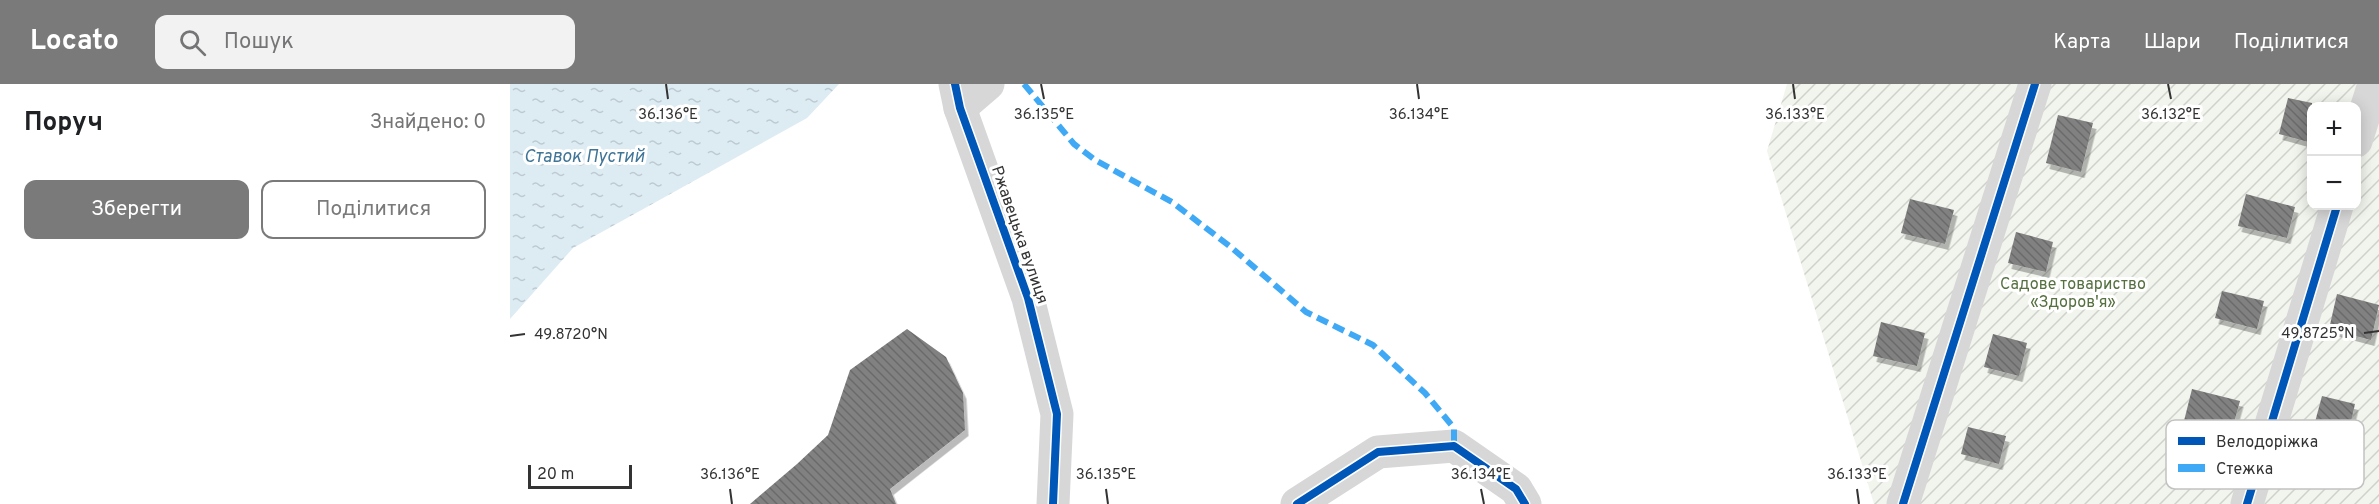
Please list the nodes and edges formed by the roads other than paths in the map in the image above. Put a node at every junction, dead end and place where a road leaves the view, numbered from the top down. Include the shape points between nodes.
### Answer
1 (988, 84) edge
2 (2035, 84) edge
3 (2374, 84) edge
4 (958, 96) edge
5 (2361, 125) edge
6 (2336, 210) edge
7 (2272, 420) edge
8 (2252, 489) edge
9 (1053, 504) edge
10 (1297, 504) edge
11 (1525, 504) edge
12 (1903, 504) edge
13 (2247, 504) edge

1 - 4 street
2 - 12 street
3 - 5 street
4 - 9 street, Ржавецька вулиця via 1028,298 1057,414
6 - 7 street
8 - 13 street
10 - 11 street via 1378,452 1454,447 1516,489

